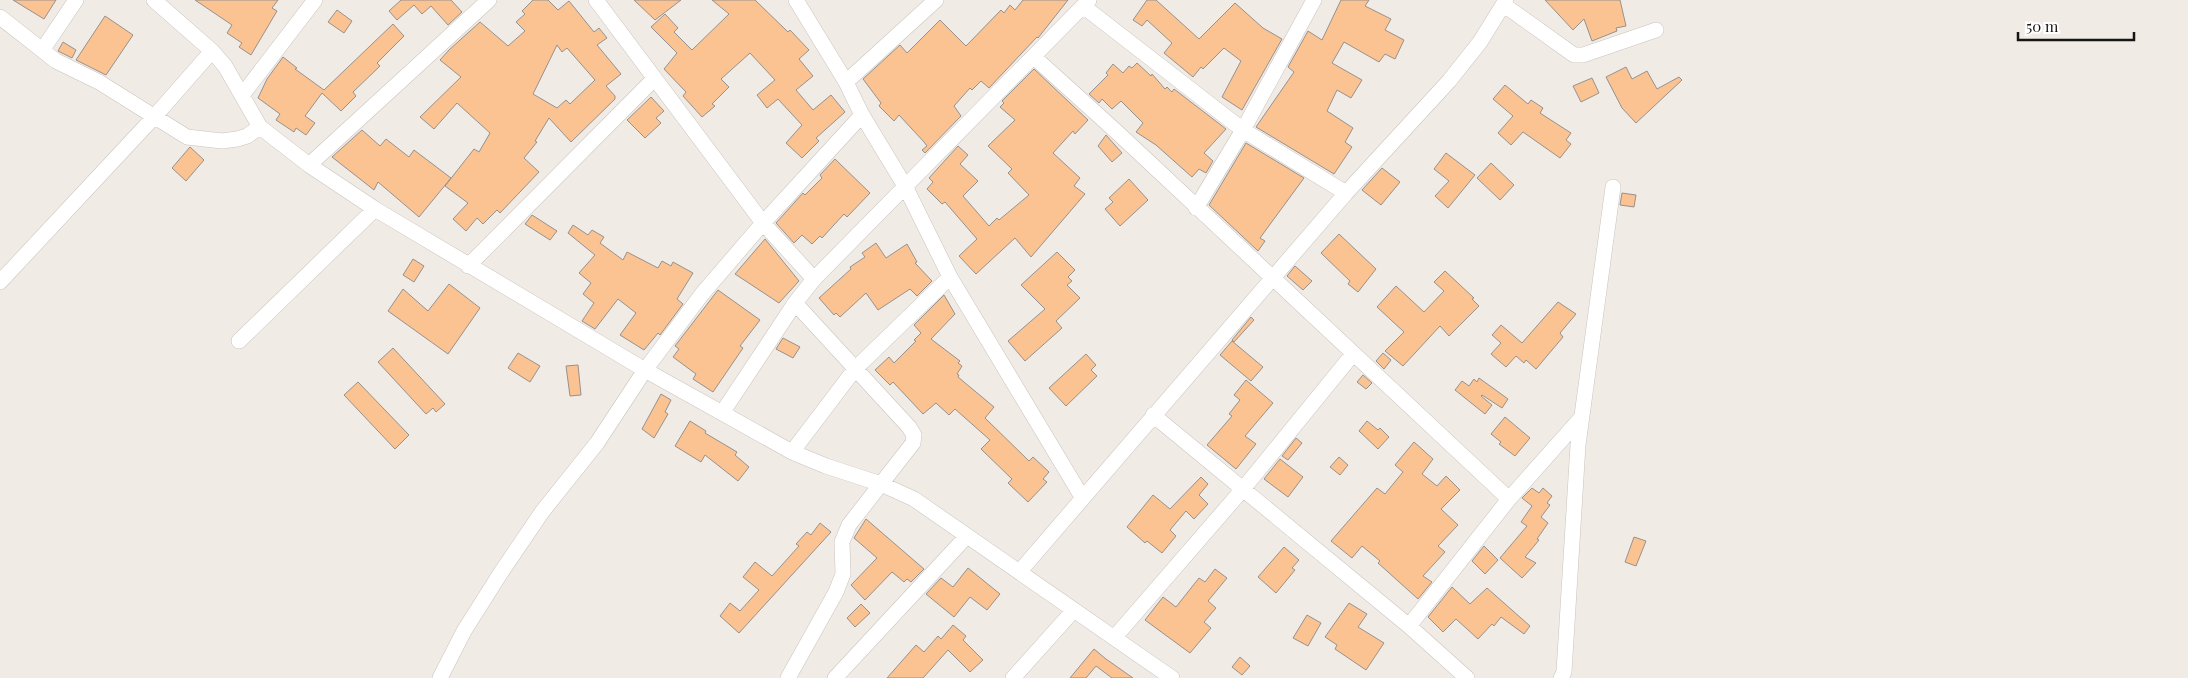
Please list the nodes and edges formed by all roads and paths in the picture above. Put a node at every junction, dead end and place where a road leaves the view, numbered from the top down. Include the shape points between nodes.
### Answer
1 (76, 0) edge
2 (316, 0) edge
3 (489, 0) edge
4 (596, 0) edge
5 (796, 0) edge
6 (936, 0) edge
7 (1314, 0) edge
8 (162, 3) edge
9 (1086, 3) edge
10 (1505, 3) edge
11 (0, 17) edge
12 (1656, 30) dead end
13 (43, 49) junction
14 (212, 51) junction
15 (1034, 57) junction
16 (654, 79) junction
17 (846, 82) junction
18 (243, 94) junction
19 (862, 115) junction
20 (156, 116) junction
21 (260, 127) junction
22 (1243, 130) junction
23 (309, 165) junction
24 (905, 186) junction
25 (1613, 187) dead end
26 (1346, 193) junction
27 (1196, 208) junction
28 (375, 210) junction
29 (763, 223) junction
30 (468, 266) junction
31 (950, 277) junction
32 (1272, 278) junction
33 (814, 279) junction
34 (0, 282) edge
35 (796, 303) junction
36 (239, 341) dead end
37 (1353, 354) junction
38 (855, 369) junction
39 (645, 370) junction
40 (722, 413) junction
41 (1153, 415) junction
42 (1581, 418) junction
43 (792, 452) junction
44 (881, 484) junction
45 (1243, 489) junction
46 (1082, 498) junction
47 (1509, 499) junction
48 (967, 536) junction
49 (1020, 571) junction
50 (1073, 610) junction
51 (1409, 626) junction
52 (1114, 638) junction
53 (440, 678) edge
54 (788, 678) edge
55 (835, 678) edge
56 (1013, 678) edge
57 (1172, 678) edge
58 (1467, 678) edge
59 (1561, 678) edge

1 - 13 street
2 - 18 street
3 - 23 street
4 - 16 street
5 - 17 street
6 - 17 street
7 - 22 street
8 - 14 street
9 - 15 street
9 - 22 street
10 - 12 street via 1574,55 1583,55
10 - 26 street via 1449,81
11 - 13 street
13 - 20 street via 70,69
14 - 18 street
14 - 20 street
15 - 24 street
15 - 27 street
16 - 29 street
16 - 30 street
17 - 19 street
18 - 21 street
19 - 24 street
19 - 29 street
20 - 21 street via 188,137 203,140 237,139
20 - 34 street
21 - 23 street
22 - 26 street
22 - 27 street
23 - 28 street
24 - 31 street
24 - 33 street
25 - 42 street
26 - 32 street
27 - 32 street
28 - 30 street
28 - 36 street
29 - 33 street
29 - 39 street via 702,294
30 - 39 street
31 - 38 street
31 - 46 street
32 - 37 street
32 - 41 street
33 - 35 street
35 - 38 street
35 - 40 street
37 - 45 street
37 - 47 street
38 - 43 street
38 - 44 street via 914,435 913,443
39 - 40 street
39 - 53 street via 597,443 542,512 500,574 464,631
40 - 43 street
41 - 45 street
41 - 46 street
42 - 47 street
42 - 59 street via 1564,672
43 - 44 street
44 - 48 street via 914,499
44 - 54 street via 849,524 842,542 843,574 836,592
45 - 51 street
45 - 52 street
46 - 49 street
47 - 51 street
48 - 49 street
48 - 55 street
49 - 50 street
50 - 52 street
50 - 56 street
51 - 58 street
52 - 57 street

